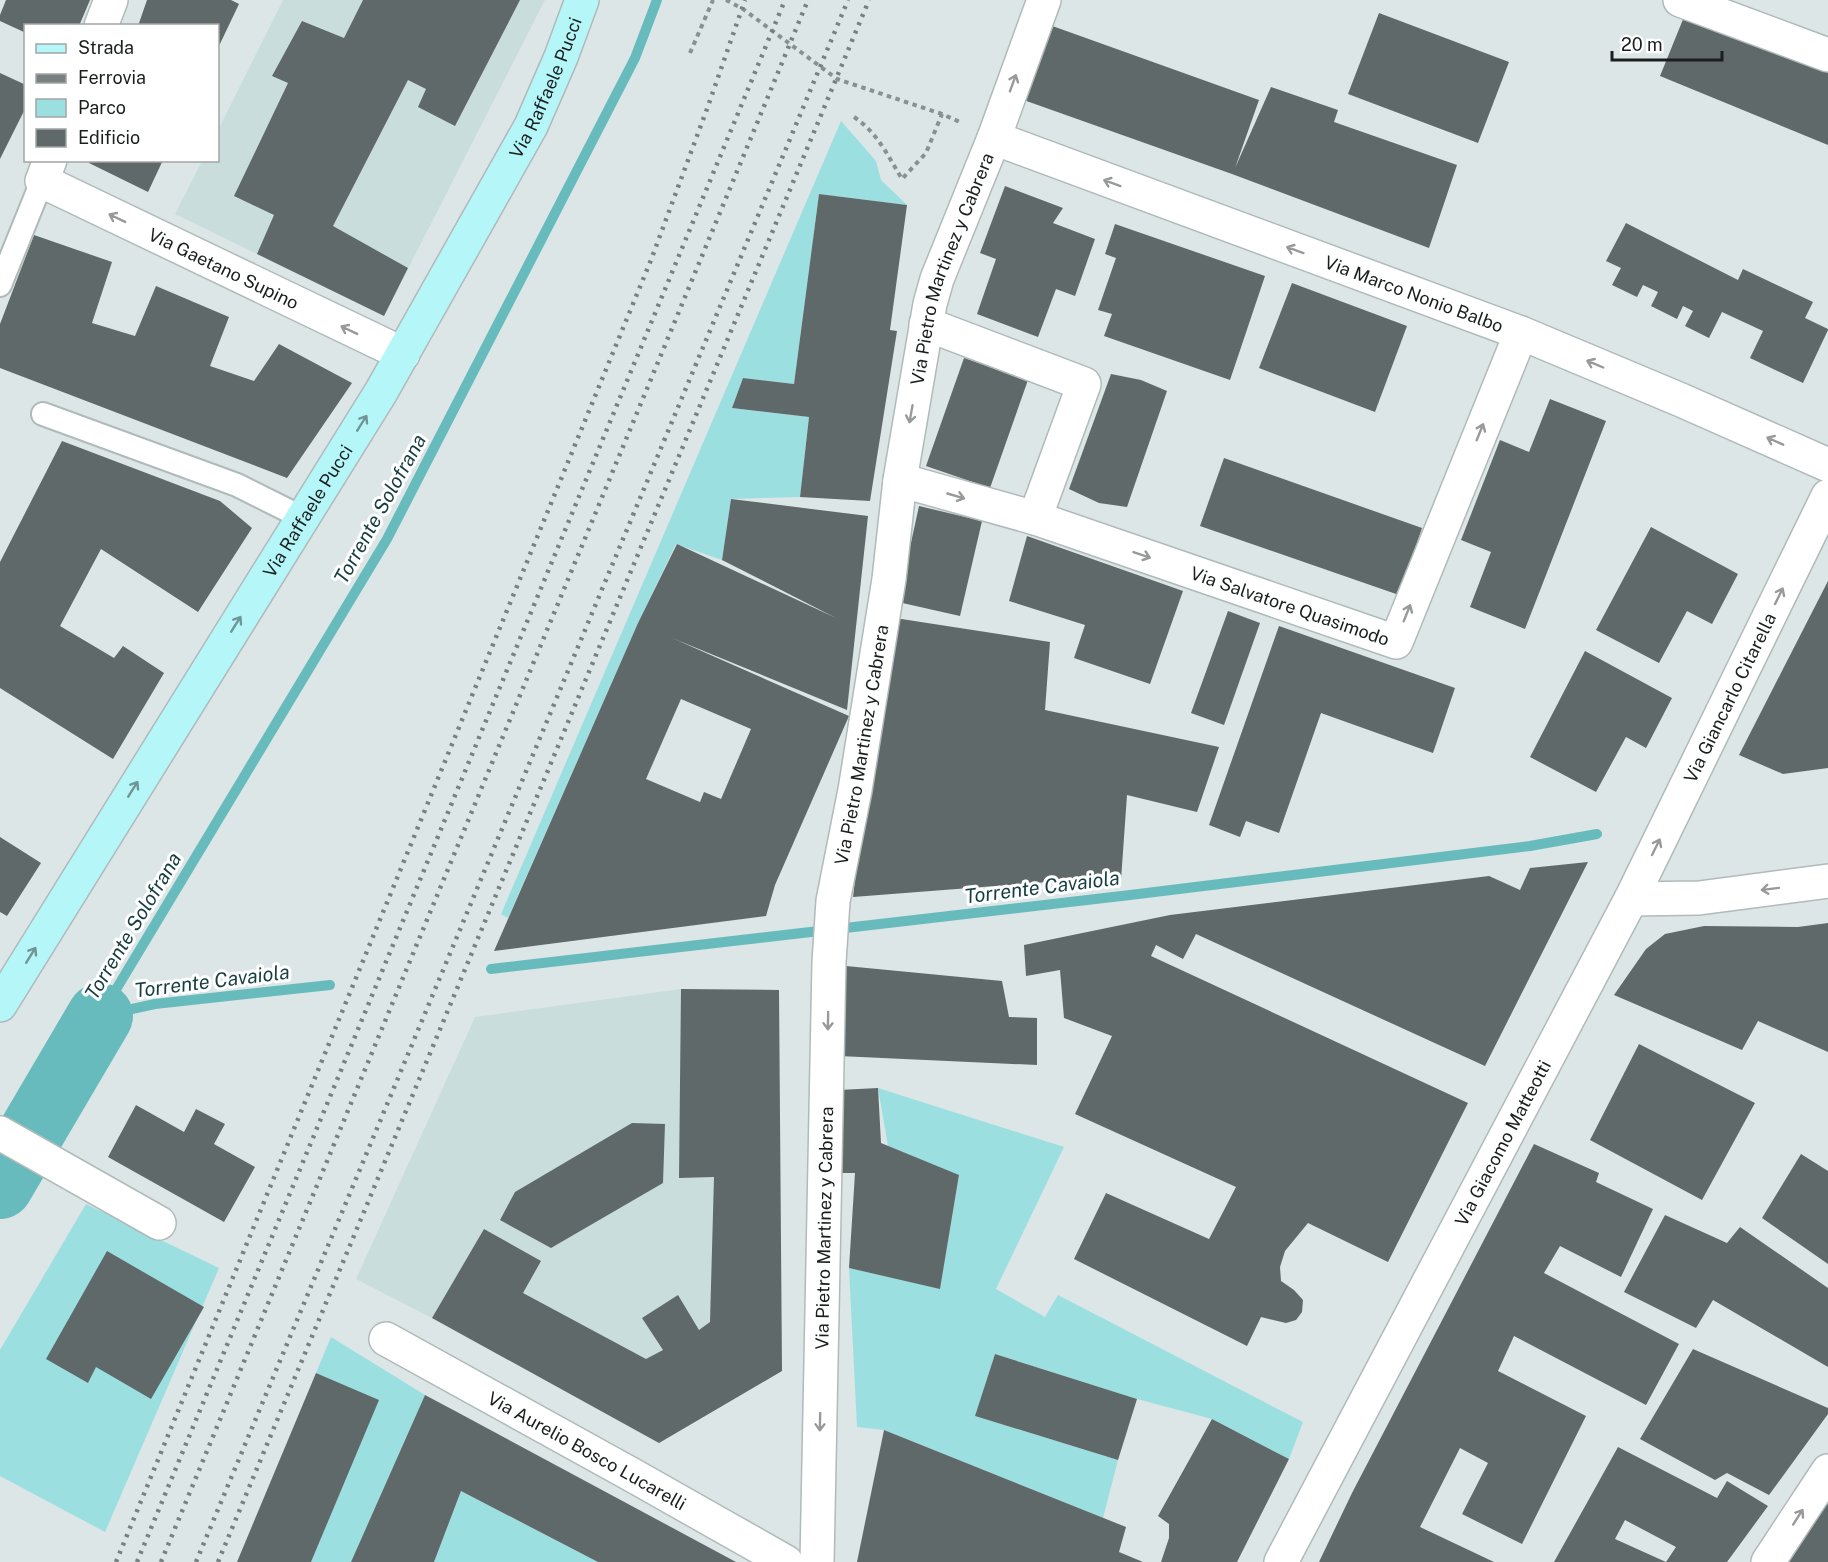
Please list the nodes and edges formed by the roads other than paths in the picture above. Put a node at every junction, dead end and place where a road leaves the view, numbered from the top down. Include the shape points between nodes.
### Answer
1 (111, 0) edge
2 (582, 0) edge
3 (1044, 0) edge
4 (1680, 0) edge
5 (102, 24) edge
6 (1828, 55) edge
7 (994, 138) junction
8 (46, 171) edge
9 (0, 285) edge
10 (926, 324) junction
11 (1521, 333) junction
12 (403, 354) junction
13 (43, 414) dead end
14 (1828, 465) edge
15 (900, 480) junction
16 (1828, 496) edge
17 (303, 518) junction
18 (1035, 518) junction
19 (1828, 881) edge
20 (1631, 899) junction
21 (0, 1005) edge
22 (0, 1132) edge
23 (159, 1223) dead end
24 (386, 1339) dead end
25 (1828, 1471) edge
26 (786, 1562) edge
27 (817, 1562) edge
28 (1281, 1562) edge
29 (1768, 1562) edge

1 - 5 street
2 - 12 main road, Via Raffaele Pucci via 531,126
7 -> 3 street, Via Pietro Martinez y Cabrera
4 - 6 street
7 - 10 street, Via Pietro Martinez y Cabrera via 937,279
11 -> 7 street, Via Marco Nonio Balbo
8 - 9 lane
12 -> 8 street, Via Gaetano Supino
10 -> 15 street, Via Pietro Martinez y Cabrera
10 - 18 street via 1084,384
14 -> 11 street, Via Marco Nonio Balbo
18 -> 11 street, Via Salvatore Quasimodo via 1396,642
17 -> 12 main road, Via Raffaele Pucci
13 - 17 lane via 237,485
15 -> 18 street, Via Salvatore Quasimodo
15 -> 27 street, Via Pietro Martinez y Cabrera via 889,579 861,755 833,901
20 -> 16 street, Via Giancarlo Citarella
21 -> 17 main road, Via Raffaele Pucci
19 -> 20 street via 1699,898
20 - 28 street, Via Giacomo Matteotti
22 - 23 street
24 - 26 street, Via Aurelio Bosco Lucarelli
29 -> 25 street

